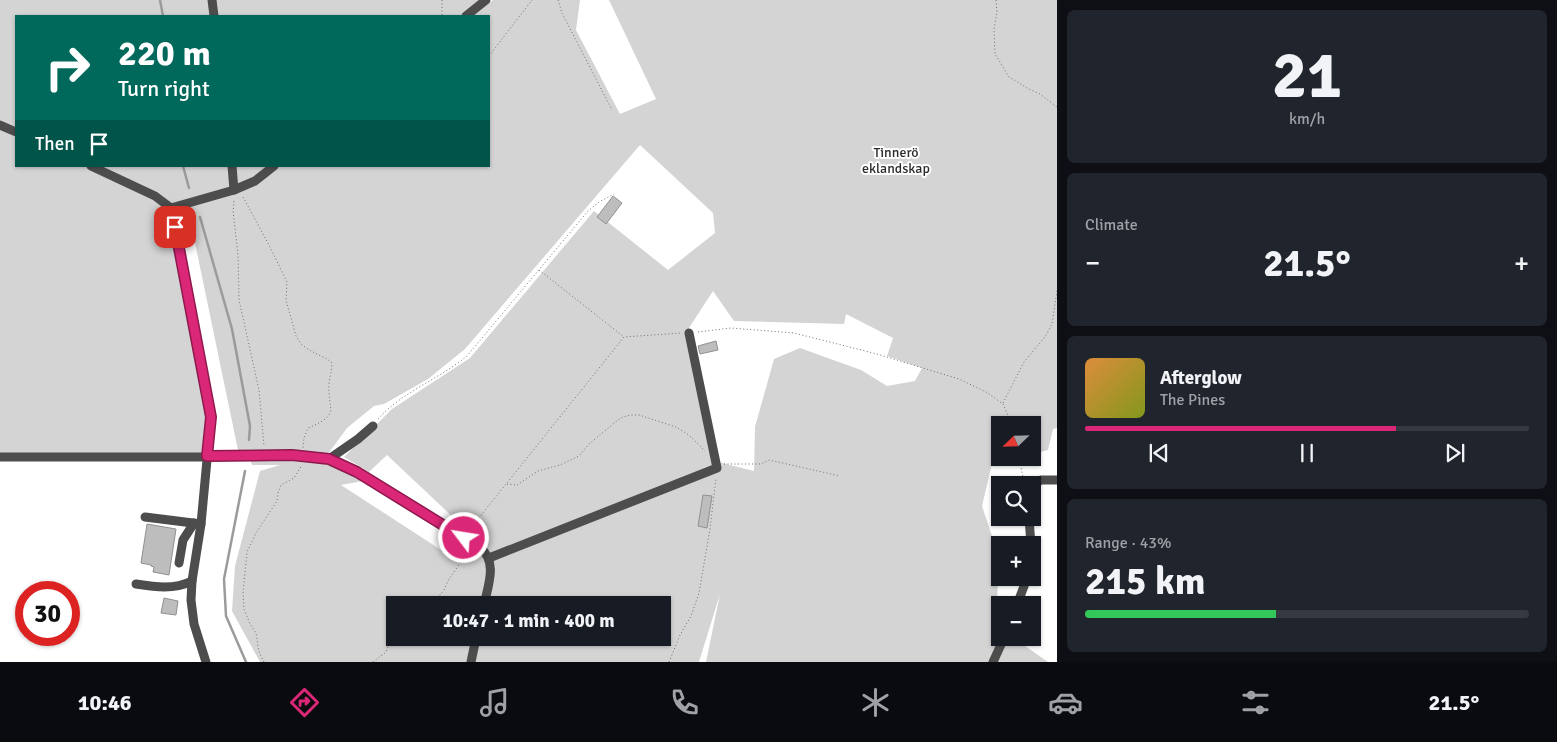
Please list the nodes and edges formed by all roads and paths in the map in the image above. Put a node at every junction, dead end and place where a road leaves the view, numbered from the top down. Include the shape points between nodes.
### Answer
1 (212, 0) edge
2 (442, 0) edge
3 (486, 0) edge
4 (532, 0) edge
5 (558, 0) edge
6 (996, 0) edge
7 (214, 15) edge
8 (442, 15) edge
9 (467, 15) edge
10 (490, 55) edge
11 (1057, 106) edge
12 (612, 110) dead end
13 (0, 125) edge
14 (15, 132) edge
15 (93, 167) edge
16 (232, 167) edge
17 (273, 167) edge
18 (235, 190) junction
19 (614, 194) dead end
20 (171, 208) junction
21 (538, 270) junction
22 (1057, 291) edge
23 (689, 333) junction
24 (624, 337) junction
25 (1003, 404) junction
26 (1008, 416) edge
27 (373, 426) joint
28 (708, 454) dead end
29 (265, 455) junction
30 (207, 456) junction
31 (303, 456) junction
32 (0, 457) edge
33 (329, 459) junction
34 (717, 468) junction
35 (840, 476) dead end
36 (1041, 480) edge
37 (1057, 480) edge
38 (506, 484) junction
39 (145, 517) dead end
40 (197, 523) junction
41 (467, 540) junction
42 (489, 558) junction
43 (179, 564) dead end
44 (192, 581) junction
45 (136, 584) dead end
46 (440, 596) edge
47 (486, 596) edge
48 (388, 646) edge
49 (474, 646) edge
50 (1000, 646) edge
51 (206, 662) edge
52 (264, 662) edge
53 (373, 662) edge
54 (471, 662) edge
55 (669, 662) edge
56 (993, 662) edge

1 - 7 street
2 - 8 path
3 - 9 street
4 - 10 path
5 - 12 path
6 - 11 path via 995,54 1009,77
13 - 14 street
15 - 20 street via 155,196
16 - 18 street
17 - 18 street via 255,181
18 - 20 street
18 - 29 path via 233,211 239,300 259,390
18 - 31 path via 246,201 283,273 286,300 296,336 301,344 332,363 329,383 331,411 321,423 308,428
19 - 21 path via 588,211
20 - 30 street via 211,417
21 - 24 path
21 - 27 path via 467,356 396,402
22 - 25 path via 1052,324 1024,362
23 - 24 path
23 - 25 path via 731,328 794,333 960,379
23 - 34 street
24 - 38 path
25 - 26 path
27 - 33 street
28 - 38 path via 689,434 676,427 631,415 618,420 579,456 538,471 517,485
29 - 30 street
29 - 31 street
30 - 32 street
30 - 40 street
31 - 33 street
31 - 52 path via 294,478 281,484 277,501 247,552 244,609 256,633
33 - 41 street
34 - 35 path via 730,463 761,464 769,460
34 - 42 street
34 - 55 path via 699,593
36 - 37 street
38 - 41 path
39 - 40 street
40 - 43 street via 182,540
40 - 44 street
41 - 42 street
41 - 46 path via 461,562
42 - 47 street via 491,572
44 - 45 street via 168,587
44 - 51 street via 192,611
48 - 53 path via 386,652
49 - 54 street
50 - 56 street

